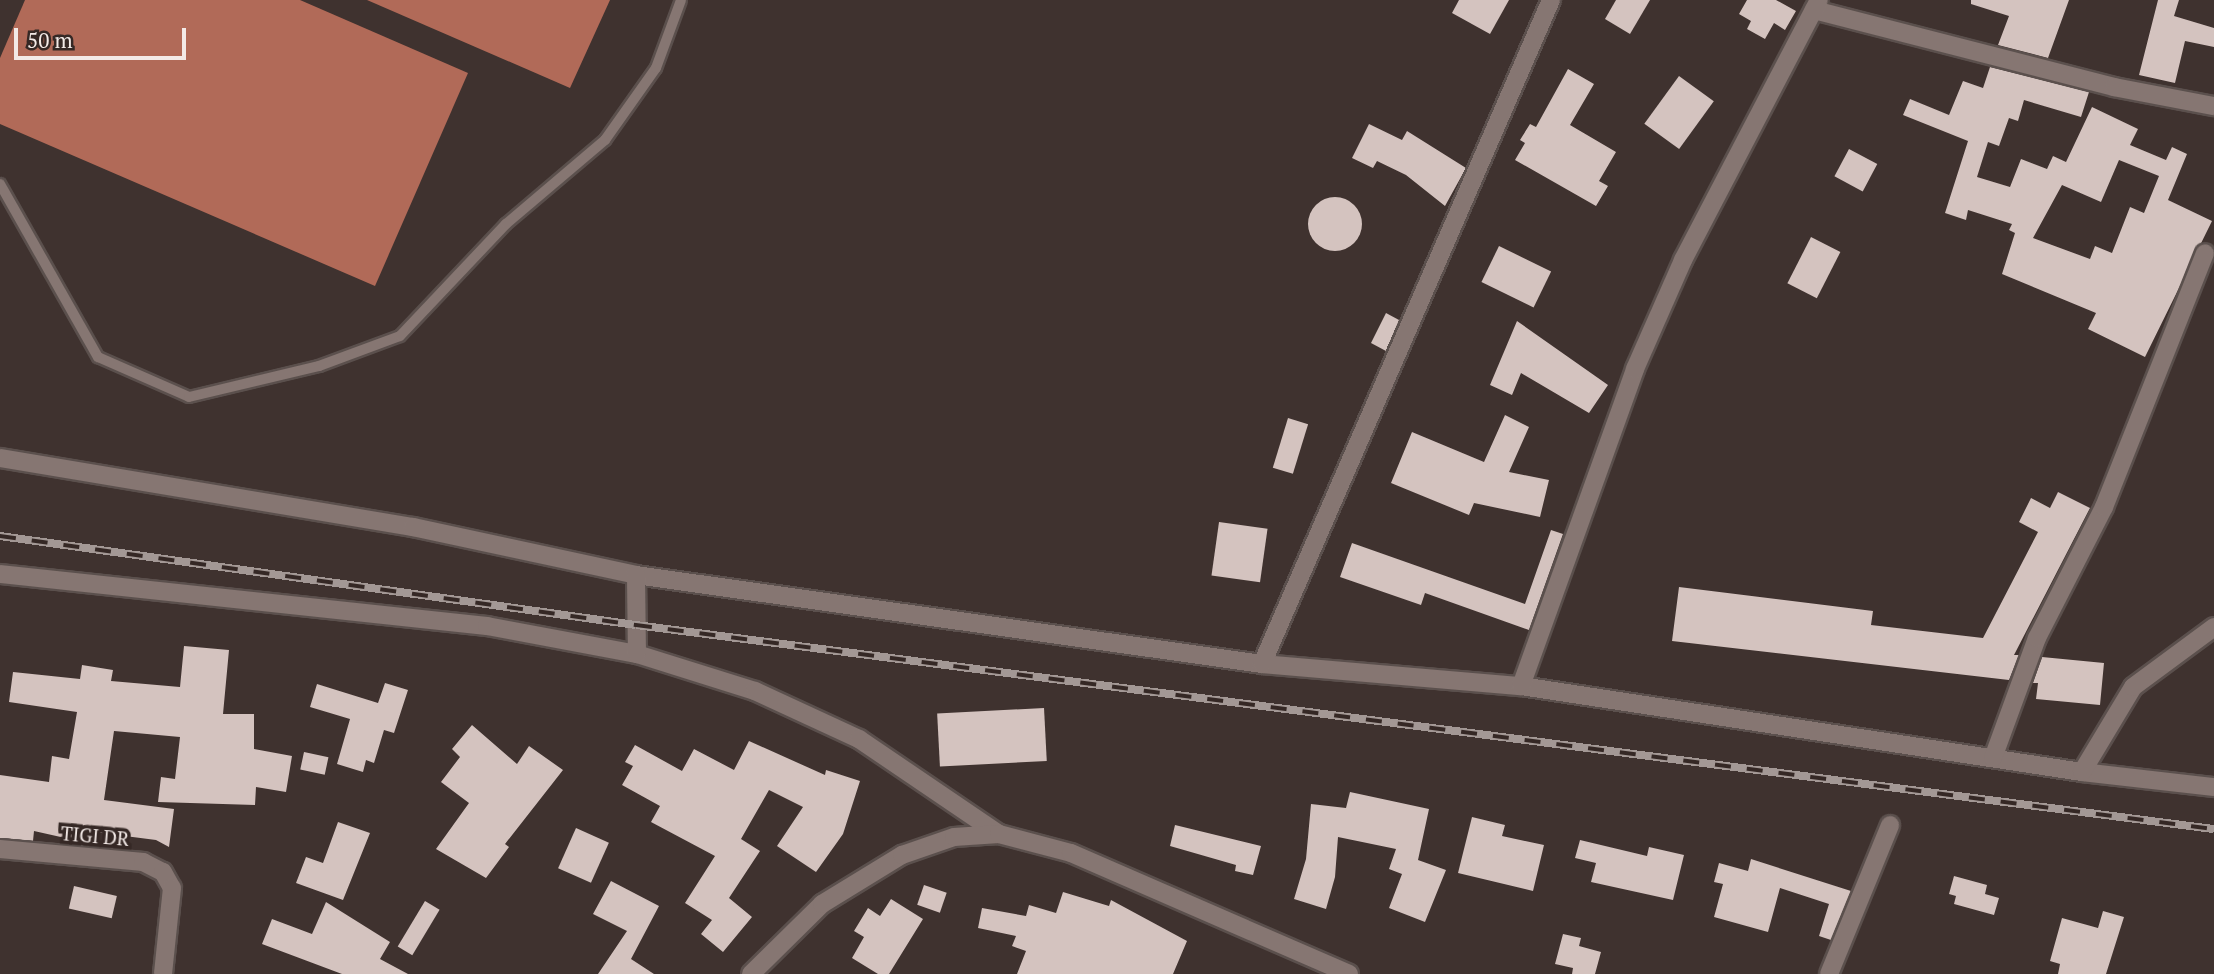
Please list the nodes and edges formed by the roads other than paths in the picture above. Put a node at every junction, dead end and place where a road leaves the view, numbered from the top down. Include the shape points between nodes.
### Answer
1 (681, 0) edge
2 (1550, 0) edge
3 (1817, 5) edge
4 (2214, 106) edge
5 (0, 184) edge
6 (2205, 253) dead end
7 (0, 458) edge
8 (0, 573) edge
9 (636, 575) junction
10 (2214, 627) edge
11 (637, 654) junction
12 (1262, 664) junction
13 (1521, 686) junction
14 (1993, 758) junction
15 (2082, 772) junction
16 (2214, 787) edge
17 (1891, 825) dead end
18 (999, 834) junction
19 (0, 849) edge
20 (163, 974) edge
21 (751, 974) edge
22 (1349, 974) edge
23 (1829, 974) edge

1 - 5 lane via 656,68 605,140 506,224 400,336 319,366 188,397 98,357
2 - 12 street
3 - 4 street via 2114,87
3 - 13 street via 1682,260 1634,369
6 - 14 street via 2104,507 2037,638
7 - 9 street via 413,527
8 - 11 street via 487,626
9 - 11 street
9 - 12 street
10 - 15 street via 2133,687
11 - 18 street via 755,691 859,739
12 - 13 street
13 - 14 street
14 - 15 street
15 - 16 street
17 - 23 street
18 - 21 street via 954,837 902,855 822,904
18 - 22 street via 1071,853
19 - 20 street, TIGI DR via 143,862 163,872 172,888

